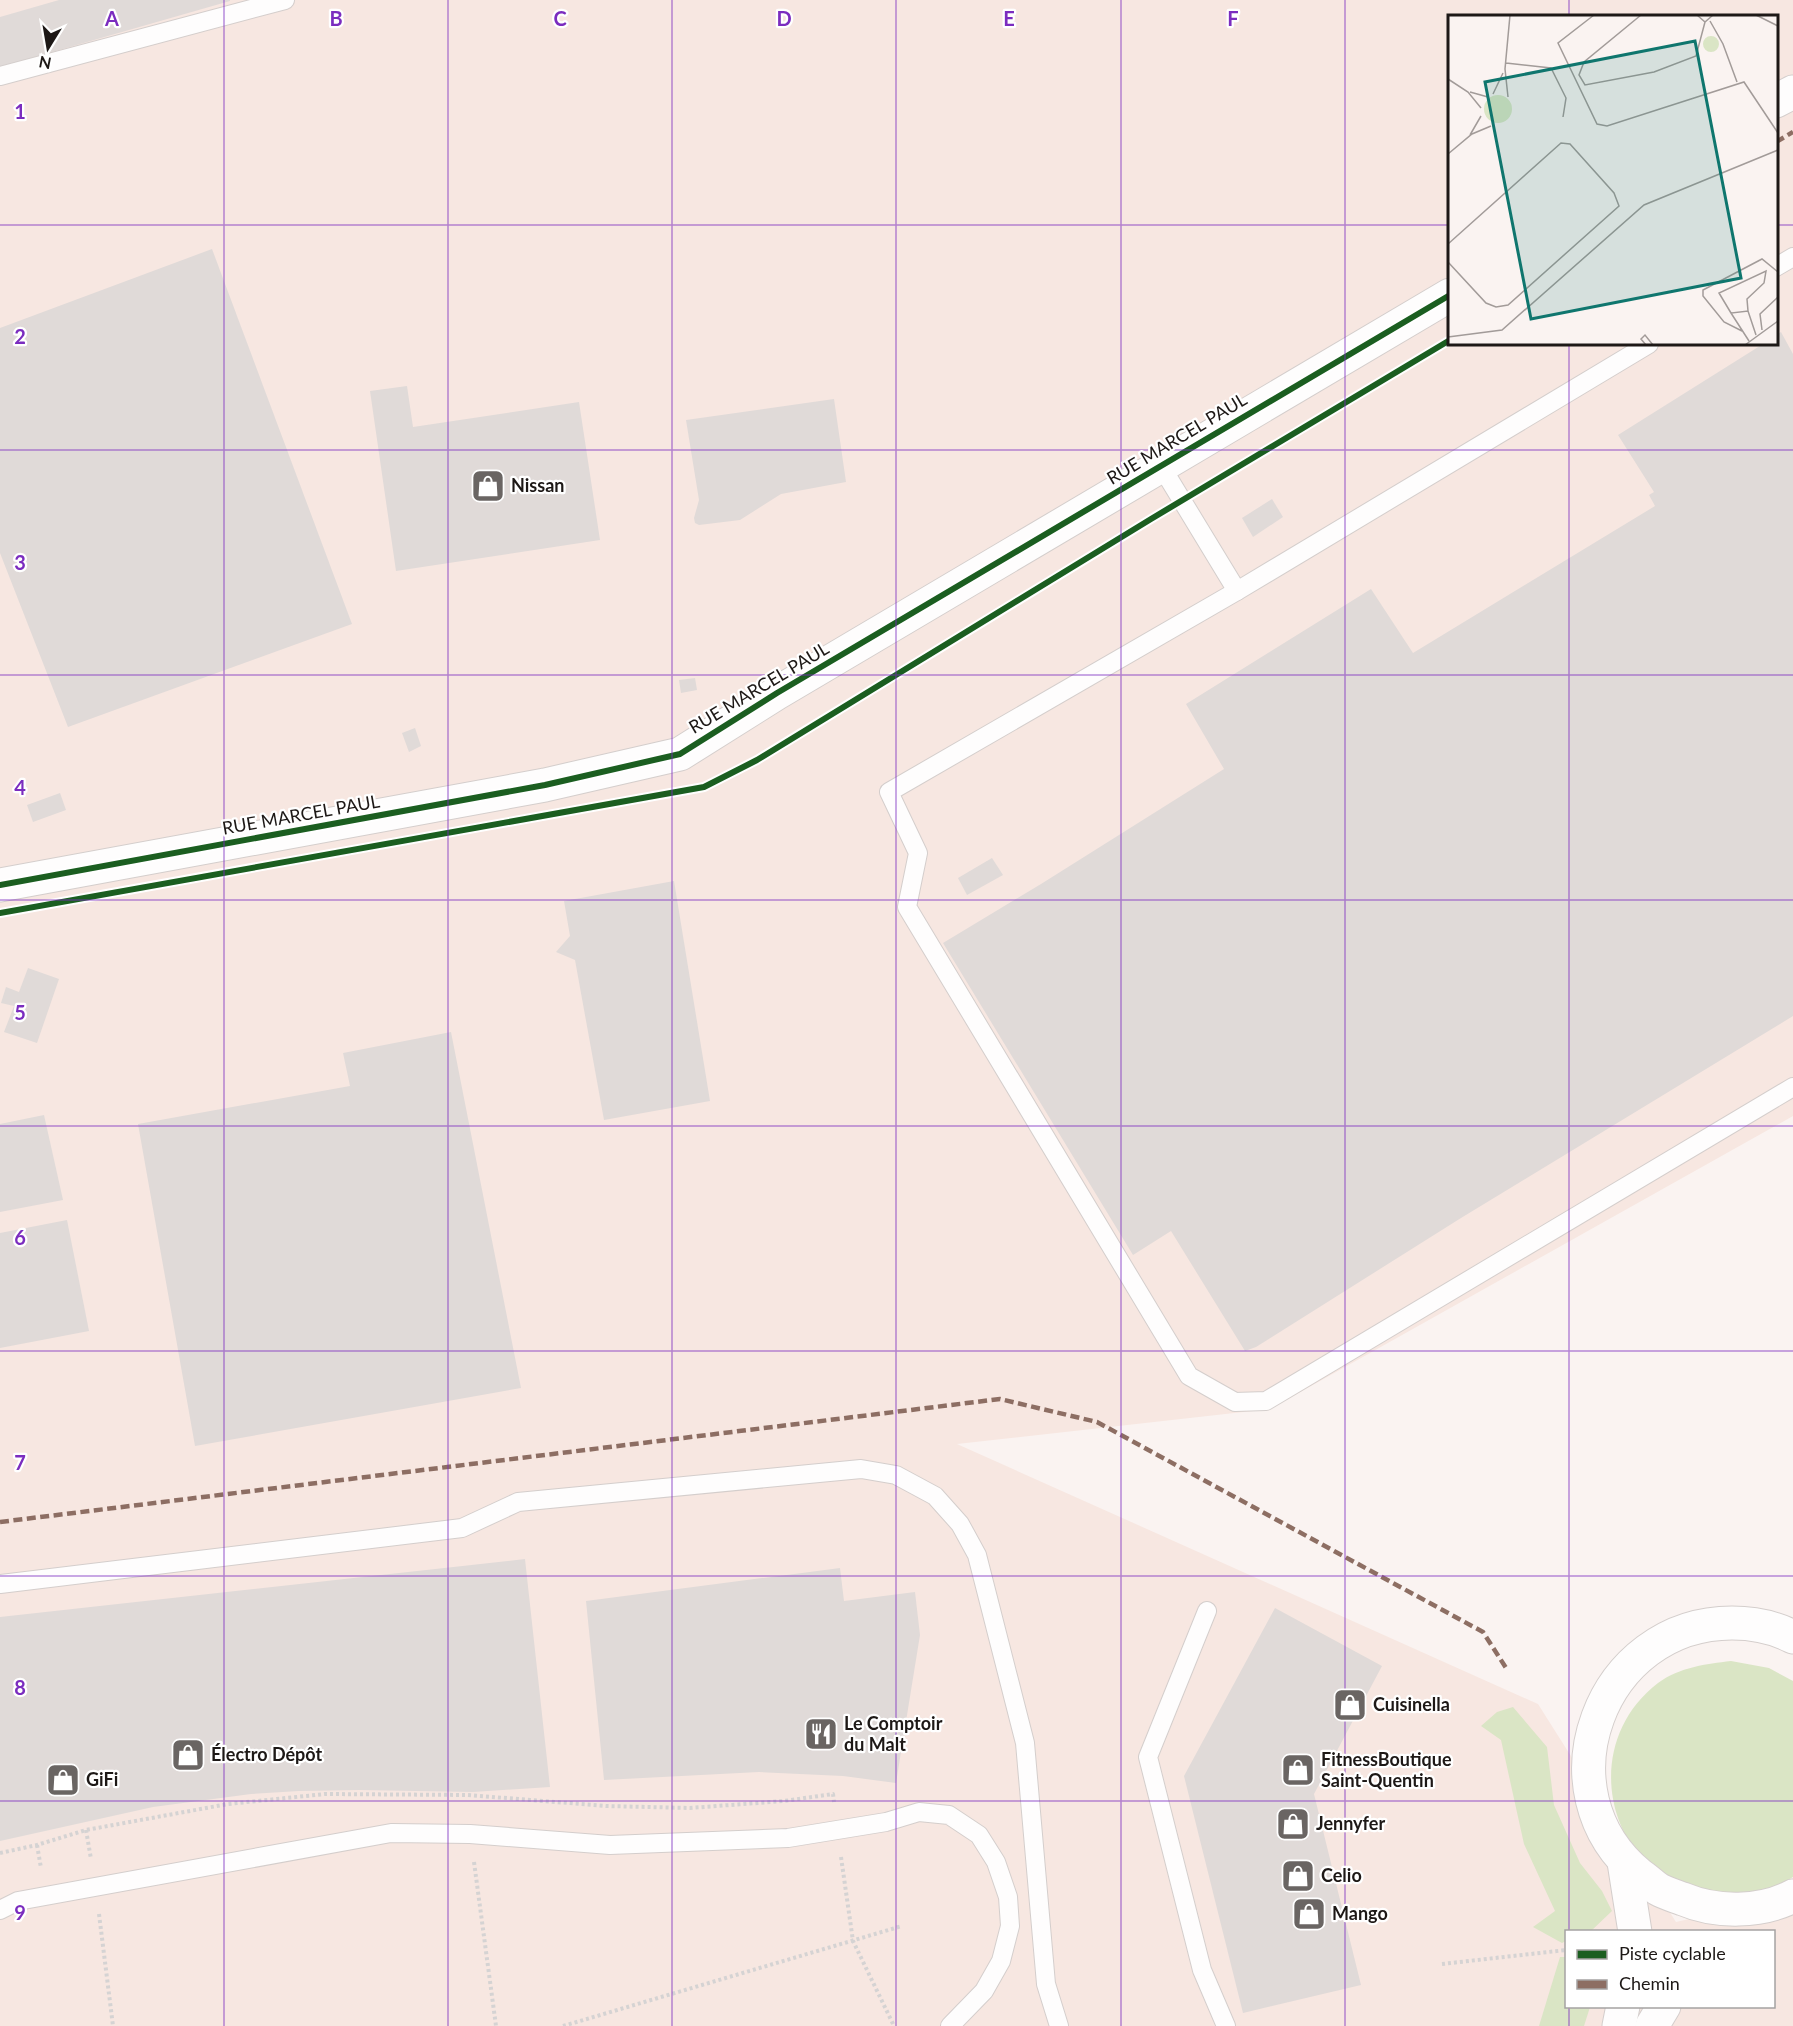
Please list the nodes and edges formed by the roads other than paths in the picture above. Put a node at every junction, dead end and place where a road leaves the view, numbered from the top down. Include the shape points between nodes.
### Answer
1 (285, 0) edge
2 (0, 76) edge
3 (1793, 92) edge
4 (1778, 100) edge
5 (1793, 257) edge
6 (1778, 266) edge
7 (1448, 296) edge
8 (1647, 345) edge
9 (1161, 466) junction
10 (1237, 591) junction
11 (0, 885) edge
12 (1793, 1087) edge
13 (0, 1584) edge
14 (1207, 1611) dead end
15 (1793, 1637) edge
16 (1624, 1862) junction
17 (1792, 1897) edge
18 (0, 1910) edge
19 (1731, 1921) edge
20 (1635, 1930) edge
21 (1623, 2008) edge
22 (1663, 2008) edge
23 (950, 2026) edge
24 (1059, 2026) edge
25 (1226, 2026) edge
26 (1619, 2026) edge
27 (1652, 2026) edge

1 - 2 lane
3 - 4 street
5 - 6 lane
7 - 9 street, RUE MARCEL PAUL
8 - 10 lane
9 - 10 lane
9 - 11 street, RUE MARCEL PAUL via 680,754 545,785
10 - 12 lane via 889,792 918,853 907,907 1189,1376 1235,1402 1266,1401
13 - 24 lane via 462,1528 518,1502 861,1469 896,1475 935,1496 960,1524 977,1555 1025,1743 1046,1984
14 - 25 lane via 1148,1757 1202,1971
15 - 16 street via 1749,1623 1713,1623 1678,1633 1647,1650 1630,1665 1605,1699 1588,1755 1591,1793 1603,1830
16 - 19 street via 1658,1889
16 - 20 street
17 - 19 street
18 - 23 lane via 18,1901 391,1833 470,1834 610,1845 695,1843 788,1838 886,1822 919,1812 949,1815 979,1835 996,1862 1008,1897 1010,1926 1001,1961 984,1991
21 - 26 street
22 - 27 street

